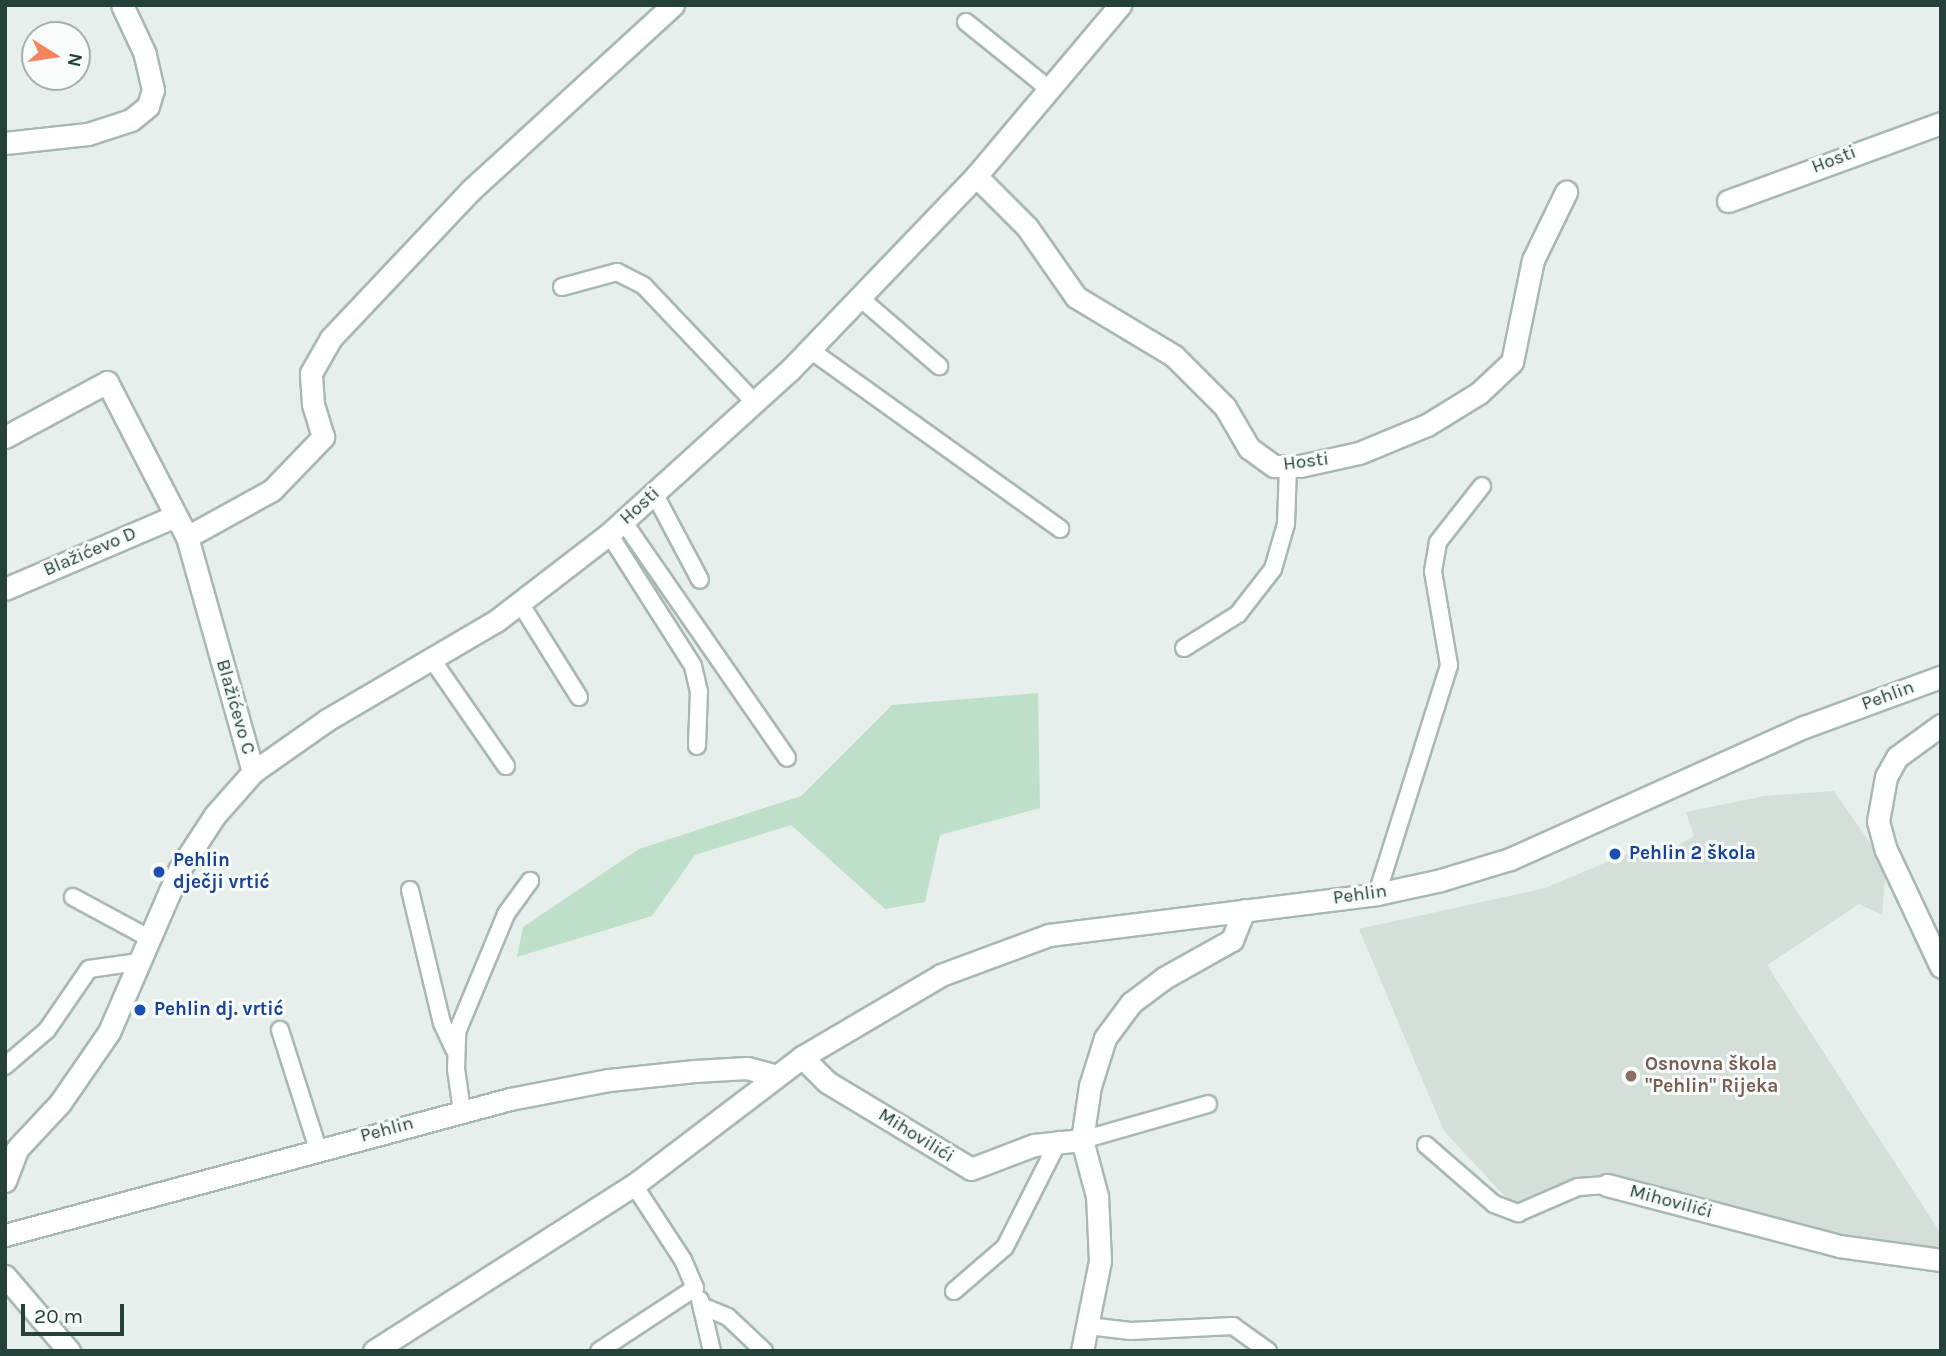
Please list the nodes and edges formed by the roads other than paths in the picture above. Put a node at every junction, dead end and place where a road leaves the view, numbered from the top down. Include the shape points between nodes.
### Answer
1 (122, 5) edge
2 (673, 5) edge
3 (1120, 5) edge
4 (966, 22) dead end
5 (1049, 89) junction
6 (1941, 123) edge
7 (5, 143) edge
8 (976, 176) junction
9 (1566, 192) dead end
10 (1728, 201) dead end
11 (562, 287) dead end
12 (859, 297) junction
13 (809, 349) junction
14 (939, 366) dead end
15 (754, 402) junction
16 (5, 437) edge
17 (1288, 466) junction
18 (1482, 486) dead end
19 (654, 493) junction
20 (175, 516) junction
21 (616, 527) junction
22 (1059, 529) dead end
23 (187, 537) junction
24 (700, 580) dead end
25 (5, 589) edge
26 (520, 603) junction
27 (1184, 648) dead end
28 (432, 661) junction
29 (1941, 677) edge
30 (579, 697) dead end
31 (1941, 725) edge
32 (697, 746) dead end
33 (787, 758) dead end
34 (506, 766) dead end
35 (253, 772) junction
36 (530, 881) dead end
37 (410, 890) dead end
38 (1377, 894) junction
39 (73, 897) dead end
40 (1244, 909) junction
41 (147, 937) junction
42 (138, 962) junction
43 (1941, 967) edge
44 (280, 1030) dead end
45 (456, 1054) junction
46 (802, 1057) junction
47 (5, 1066) edge
48 (776, 1076) junction
49 (1208, 1104) dead end
50 (463, 1111) junction
51 (1059, 1140) junction
52 (1082, 1140) junction
53 (1426, 1145) dead end
54 (318, 1149) junction
55 (5, 1181) edge
56 (634, 1185) junction
57 (1607, 1185) joint
58 (5, 1236) edge
59 (1941, 1260) edge
60 (5, 1276) edge
61 (695, 1288) junction
62 (954, 1292) dead end
63 (702, 1306) junction
64 (1088, 1326) junction
65 (707, 1348) edge
66 (69, 1351) edge
67 (374, 1351) edge
68 (599, 1351) edge
69 (764, 1351) edge
70 (1082, 1351) edge
71 (1268, 1351) edge

1 - 7 street via 145,54 153,90 148,106 131,120 88,134
2 - 23 street via 471,190 331,338 311,373 313,404 323,437 272,490
3 - 5 street, Hosti
4 - 5 lane
5 - 8 street, Hosti
6 - 10 street, Hosti
8 - 12 street, Hosti
8 - 17 street, Hosti via 1027,228 1076,297 1174,356 1224,407 1249,449 1274,466
9 - 17 street, Hosti via 1533,260 1512,362 1479,393 1427,425 1359,453
11 - 15 lane via 617,272 644,286
12 - 13 street, Hosti
12 - 14 lane
13 - 15 street, Hosti
13 - 22 lane
15 - 19 street, Hosti
16 - 20 street, Blažićevo C via 107,382
17 - 27 lane via 1286,524 1273,569 1238,614
18 - 38 lane via 1438,542 1433,571 1448,665
19 - 21 street, Hosti
19 - 24 lane
20 - 23 street, Blažićevo C
20 - 25 street, Blažićevo D
21 - 26 street, Hosti
21 - 32 lane via 692,666 699,691
21 - 33 lane
23 - 35 street, Blažićevo C
26 - 28 street, Hosti
26 - 30 lane
28 - 34 lane
28 - 35 street, Hosti via 327,720
29 - 38 street, Pehlin via 1780,738 1510,859
31 - 43 street via 1896,757 1886,777 1878,821 1885,850
35 - 41 street, Blažićevo C via 196,842
36 - 45 lane via 506,914 482,966 457,1032
37 - 45 lane via 442,1023
38 - 40 street, Pehlin
39 - 41 lane
40 - 46 street, Pehlin via 1049,935 940,975
40 - 52 street via 1231,940 1164,978 1115,1020 1090,1086
41 - 42 street, Blažićevo C
42 - 47 lane via 89,969 47,1030
42 - 55 street, Blažićevo C via 123,1004 93,1061 17,1149
44 - 54 lane
45 - 50 lane
46 - 48 street, Pehlin
46 - 51 street, Mihovilići via 827,1082 971,1169
48 - 50 street, Pehlin via 747,1068 608,1080
48 - 56 street, Pehlin
49 - 52 lane
50 - 54 street, Pehlin
51 - 52 street, Mihovilići
51 - 62 lane via 1005,1247
52 - 64 street via 1097,1196 1100,1261
53 - 57 lane, Mihovilići via 1494,1204 1518,1213 1578,1187
54 - 58 street, Pehlin
56 - 61 lane via 683,1260
56 - 67 street, Pehlin
57 - 59 street, Mihovilići via 1839,1246
60 - 66 street
61 - 63 lane
61 - 68 lane
63 - 65 lane
63 - 69 lane via 728,1317
64 - 70 street
64 - 71 lane via 1131,1331 1233,1326

